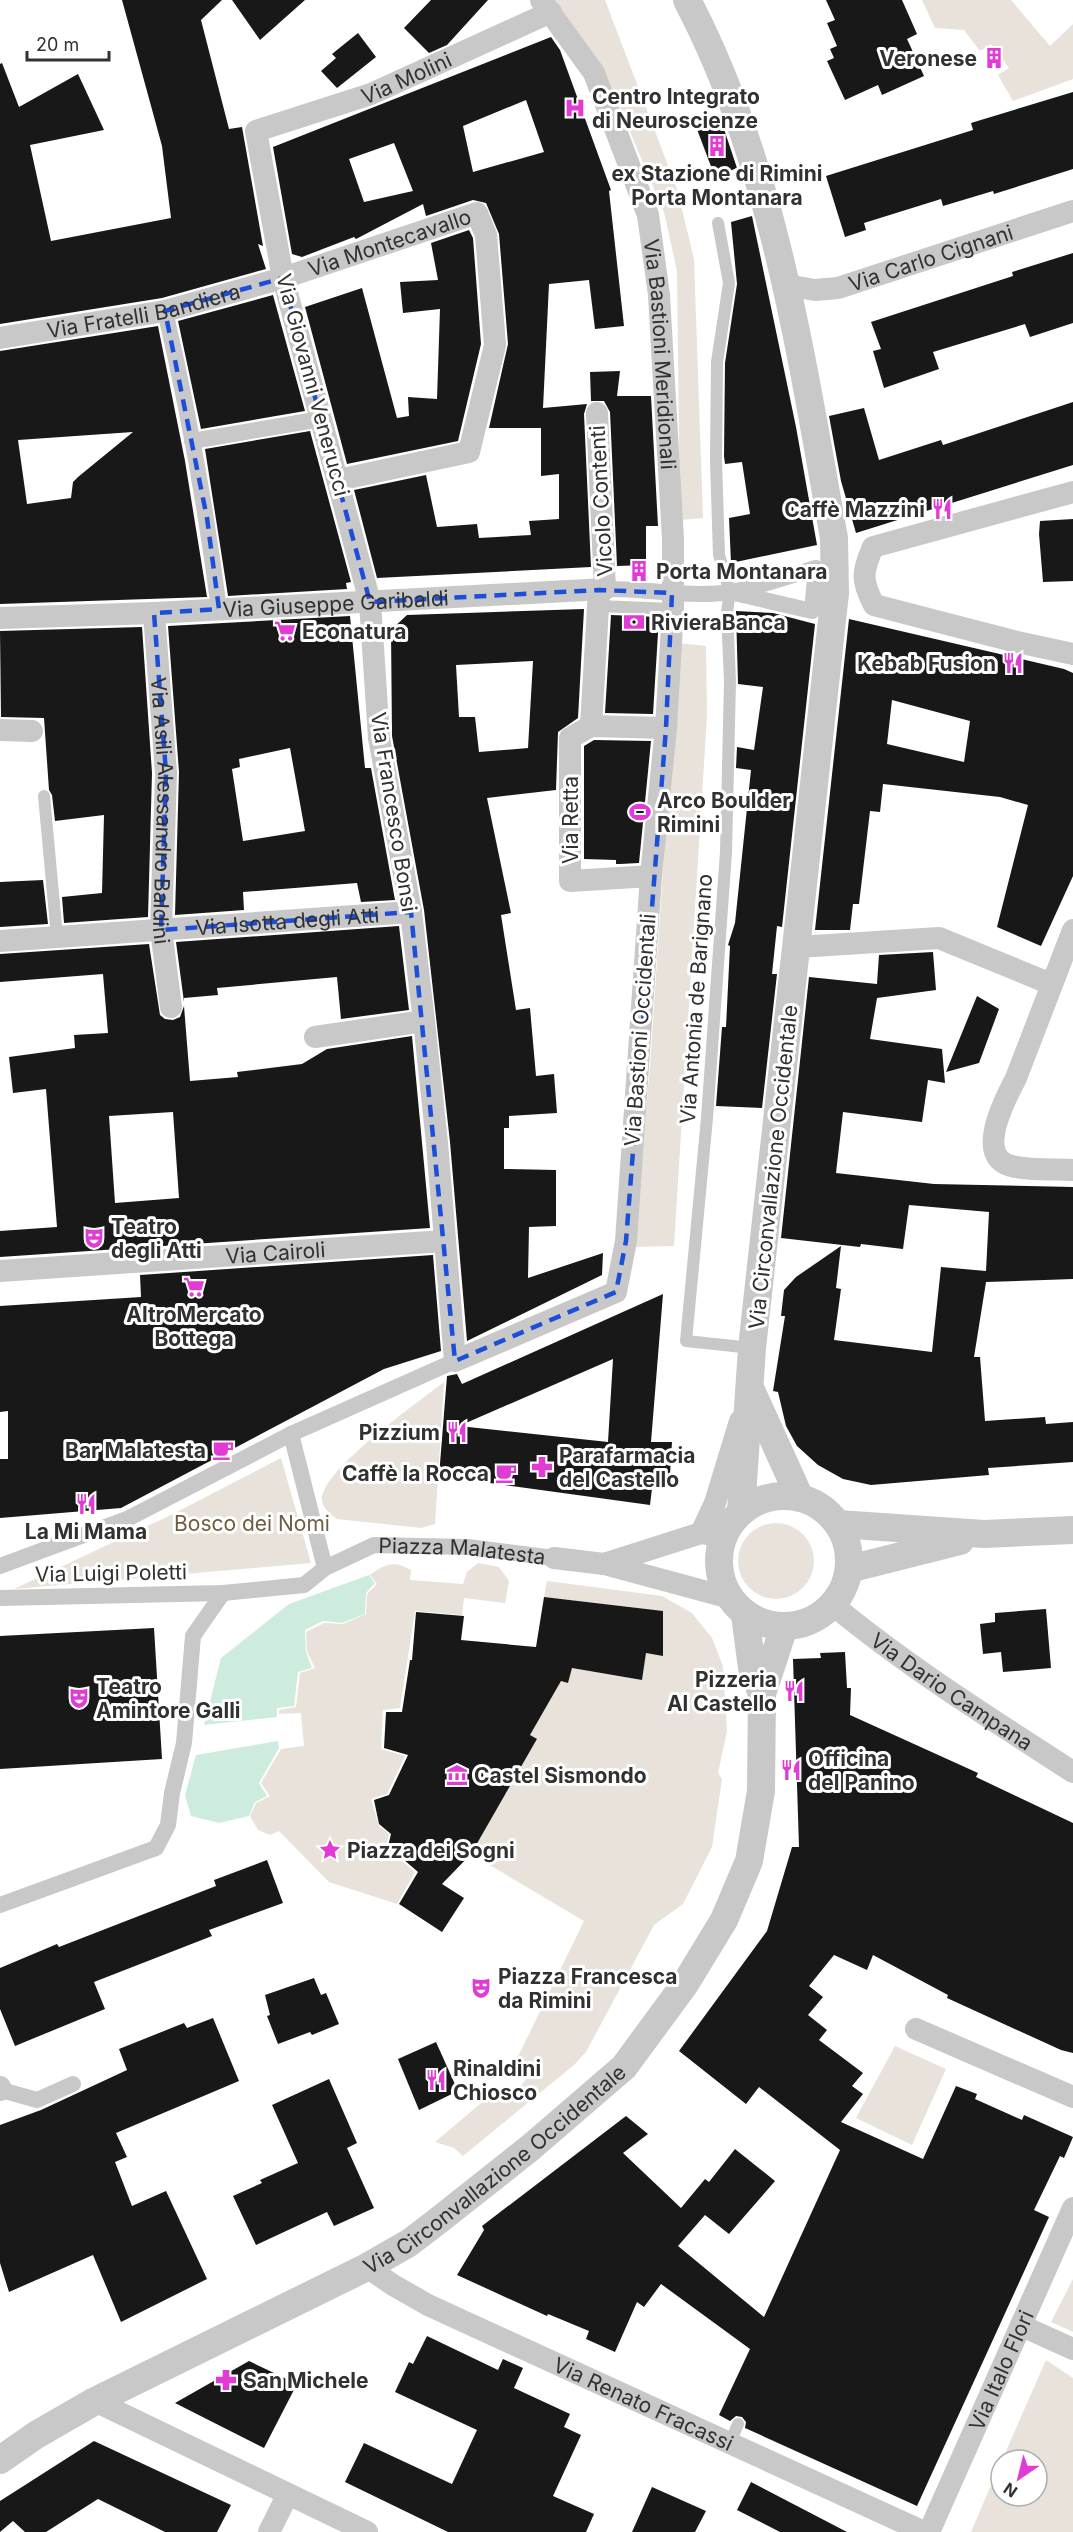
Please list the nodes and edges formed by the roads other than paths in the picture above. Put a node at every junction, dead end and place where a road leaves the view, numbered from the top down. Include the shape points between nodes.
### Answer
1 (687, 0) edge
2 (546, 6) edge
3 (255, 131) joint
4 (1073, 211) edge
5 (718, 223) dead end
6 (283, 278) junction
7 (786, 285) junction
8 (165, 310) junction
9 (0, 338) edge
10 (597, 414) dead end
11 (321, 418) junction
12 (192, 441) junction
13 (338, 480) junction
14 (1073, 492) edge
15 (826, 564) junction
16 (730, 592) junction
17 (601, 595) junction
18 (673, 601) junction
19 (370, 602) junction
20 (219, 609) junction
21 (154, 613) junction
22 (0, 618) edge
23 (1073, 654) edge
24 (591, 726) junction
25 (666, 728) junction
26 (0, 730) edge
27 (32, 731) dead end
28 (44, 796) dead end
29 (651, 876) junction
30 (411, 912) junction
31 (161, 930) junction
32 (1073, 930) edge
33 (57, 937) junction
34 (0, 941) edge
35 (798, 947) junction
36 (1051, 984) junction
37 (171, 1008) dead end
38 (424, 1021) junction
39 (315, 1037) dead end
40 (1073, 1170) edge
41 (444, 1241) junction
42 (0, 1270) edge
43 (752, 1348) junction
44 (455, 1361) junction
45 (750, 1388) junction
46 (291, 1434) junction
47 (800, 1498) junction
48 (741, 1512) junction
49 (838, 1524) junction
50 (1073, 1530) edge
51 (984, 1534) junction
52 (712, 1535) junction
53 (554, 1558) joint
54 (604, 1564) junction
55 (0, 1566) edge
56 (325, 1568) junction
57 (849, 1569) junction
58 (223, 1593) junction
59 (0, 1598) edge
60 (833, 1605) junction
61 (737, 1606) junction
62 (784, 1627) junction
63 (762, 1694) junction
64 (1073, 1772) edge
65 (0, 1905) edge
66 (916, 2029) dead end
67 (73, 2084) dead end
68 (0, 2089) edge
69 (1073, 2097) edge
70 (1073, 2208) edge
71 (367, 2267) junction
72 (1022, 2326) junction
73 (1073, 2349) edge
74 (95, 2401) junction
75 (0, 2460) edge
76 (288, 2494) junction
77 (269, 2532) edge
78 (367, 2532) edge
79 (924, 2532) edge
80 (929, 2532) edge

1 - 7 street, Via Circonvallazione Occidentale via 757,169
2 - 3 street, Via Molini via 371,94
2 - 18 street, Via Bastioni Meridionali via 594,73 648,215 659,295
3 - 6 street, Via Giovanni Venerucci
4 - 7 street, Via Carlo Cignani via 838,288 815,290
5 - 16 lane via 729,282 717,362 719,555
6 - 8 street, Via Fratelli Bandiera
6 - 11 street, Via Giovanni Venerucci
6 - 13 street, Via Montecavallo via 477,213 486,235 495,345 469,452
7 - 15 street, Via Circonvallazione Occidentale via 834,538
8 - 9 street, Via Fratelli Bandiera
8 - 12 street
10 - 17 street, Vicolo Contenti
11 - 12 street
11 - 13 street, Via Giovanni Venerucci
12 - 20 street
13 - 19 street, Via Giovanni Venerucci
14 - 23 street via 873,547 863,568 865,587 874,605
15 - 16 street
15 - 16 street via 812,610
15 - 35 street, Via Circonvallazione Occidentale via 835,593
16 - 18 street, Via Giuseppe Garibaldi
16 - 43 lane, Via Antonia de Barignano via 723,915 686,1341
17 - 18 street, Via Giuseppe Garibaldi via 657,590
17 - 19 street, Via Giuseppe Garibaldi
17 - 24 street
18 - 25 street, Via Bastioni Occidentali
19 - 20 street, Via Giuseppe Garibaldi
19 - 30 street, Via Francesco Bonsi via 379,738
20 - 21 street, Via Giuseppe Garibaldi
21 - 22 street, Via Giuseppe Garibaldi
21 - 31 street, Via Asili Alessandro Baldini via 166,773
24 - 25 street
24 - 29 street, Via Retta via 570,738 570,881
25 - 29 street, Via Bastioni Occidentali
26 - 27 street
28 - 33 lane
29 - 44 street, Via Bastioni Occidentali via 626,1241 616,1292
30 - 31 street, Via Isotta degli Atti
30 - 38 street, Via Francesco Bonsi
31 - 33 street, Via Isotta degli Atti
31 - 37 street, Via Asili Alessandro Baldini
32 - 36 street
33 - 34 street, Via Isotta degli Atti
35 - 36 street via 939,938
35 - 43 street, Via Circonvallazione Occidentale
36 - 40 street via 1005,1099 993,1145 995,1155 1004,1163
38 - 39 street
38 - 41 street, Via Francesco Bonsi
41 - 42 street, Via Cairoli
41 - 44 street, Via Francesco Bonsi
43 - 45 street, Via Circonvallazione Occidentale
44 - 46 street
45 - 47 street, Via Circonvallazione Occidentale
45 - 48 street, Via Circonvallazione Occidentale
45 - 52 street, Via Circonvallazione Occidentale via 715,1503
46 - 55 street, Via Luigi Poletti via 127,1519
46 - 56 street
47 - 48 street via 769,1497
47 - 49 street via 828,1512
48 - 52 street
49 - 51 street
49 - 57 street via 849,1554
50 - 51 street
51 - 57 street
52 - 54 street, Piazza Malatesta
52 - 61 street via 719,1553 722,1584
53 - 54 street, Piazza Malatesta
53 - 56 street, Piazza Malatesta via 468,1547 374,1545
54 - 61 street, Piazza Malatesta
56 - 58 street, Piazza Malatesta via 304,1585
57 - 60 street
58 - 59 street, Via Luigi Poletti
58 - 65 street via 193,1636 184,1743 168,1825 156,1848
60 - 62 street via 814,1619
60 - 64 street, Via Dario Campana via 952,1693
61 - 62 street via 768,1624
61 - 63 street, Via Circonvallazione Occidentale
62 - 63 street, Via Circonvallazione Occidentale
63 - 71 street, Via Circonvallazione Occidentale via 761,1791 749,1861 724,1920 685,1984 624,2067 530,2148 409,2243
66 - 69 street
67 - 68 street via 36,2100
70 - 72 street, Via Italo Flori
71 - 74 street, Via Circonvallazione Occidentale
71 - 79 street, Via Renato Fracassi via 428,2306 734,2434
72 - 73 street
72 - 80 street, Via Italo Flori
74 - 75 street, Via Circonvallazione Occidentale
74 - 76 street
76 - 77 street
76 - 78 street

